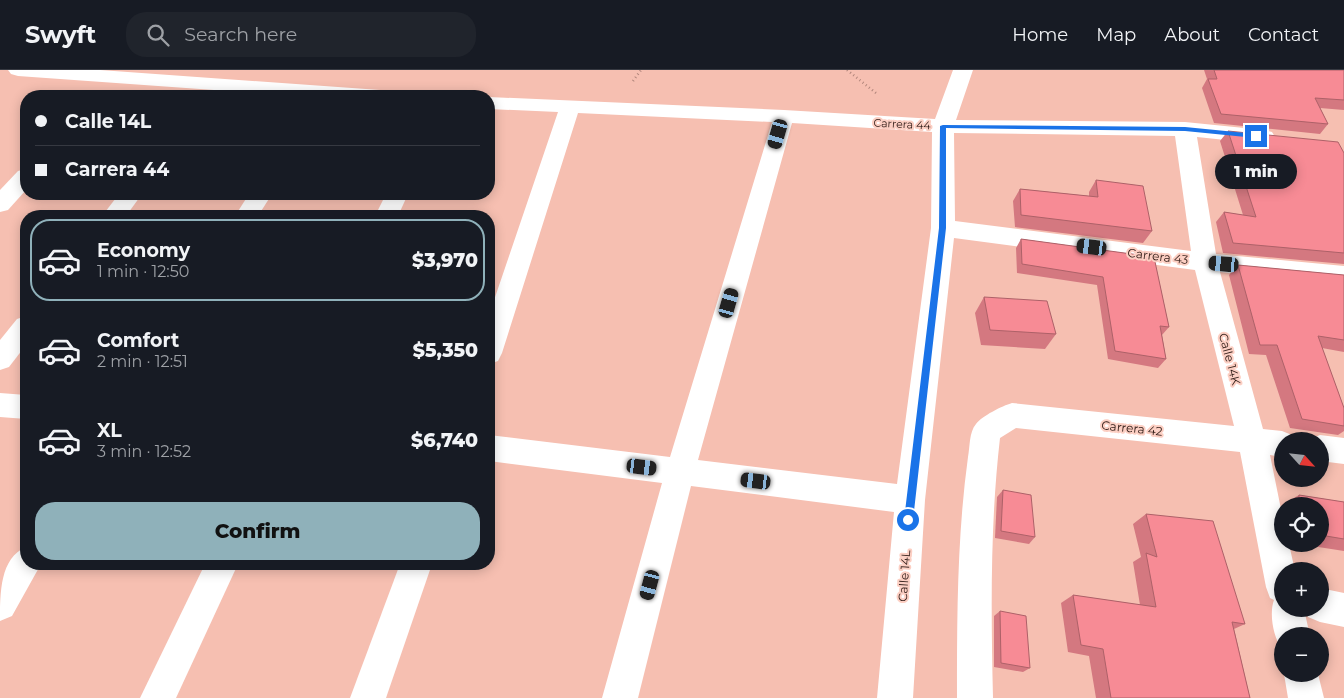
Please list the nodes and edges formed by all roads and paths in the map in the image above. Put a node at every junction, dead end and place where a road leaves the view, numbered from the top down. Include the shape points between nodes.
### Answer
1 (9, 70) edge
2 (18, 70) edge
3 (963, 70) edge
4 (118, 77) junction
5 (0, 78) edge
6 (106, 90) edge
7 (213, 90) edge
8 (495, 103) edge
9 (570, 107) junction
10 (784, 116) junction
11 (943, 126) junction
12 (1185, 129) junction
13 (1288, 140) edge
14 (20, 182) edge
15 (126, 200) edge
16 (0, 204) edge
17 (118, 210) edge
18 (943, 228) junction
19 (1205, 262) junction
20 (1344, 275) edge
21 (20, 334) edge
22 (495, 336) edge
23 (0, 359) edge
24 (0, 405) edge
25 (20, 407) edge
26 (1252, 441) junction
27 (1274, 443) edge
28 (495, 449) edge
29 (1329, 449) edge
30 (1344, 451) edge
31 (680, 472) junction
32 (910, 500) junction
33 (1277, 562) edge
34 (21, 570) edge
35 (219, 570) edge
36 (414, 570) edge
37 (0, 604) edge
38 (1329, 607) edge
39 (1344, 610) edge
40 (1303, 682) edge
41 (158, 698) edge
42 (368, 698) edge
43 (620, 698) edge
44 (895, 698) edge
45 (974, 698) edge
46 (1306, 698) edge

1 - 5 street
2 - 4 street
3 - 11 street, Calle 14L
4 - 6 street
4 - 7 street
8 - 9 street, Carrera 44
9 - 10 street, Carrera 44
9 - 22 street
10 - 11 street, Carrera 44
10 - 31 street
11 - 12 street, Carrera 44
11 - 18 street, Calle 14L
12 - 13 street, Carrera 44
12 - 19 street, Calle 14K
14 - 16 street
15 - 17 street
18 - 19 street, Carrera 43
18 - 32 street, Calle 14L
19 - 20 street, Carrera 43
19 - 26 street, Calle 14K
21 - 23 street
24 - 25 street
26 - 27 street, Carrera 42
26 - 33 street, Calle 14K
26 - 45 street, Carrera 42 via 1012,415 986,432 979,481
28 - 31 street
29 - 30 street
31 - 32 street
31 - 43 street
32 - 44 street, Calle 14L
34 - 37 street
35 - 41 street
36 - 42 street
38 - 39 street
40 - 46 street

